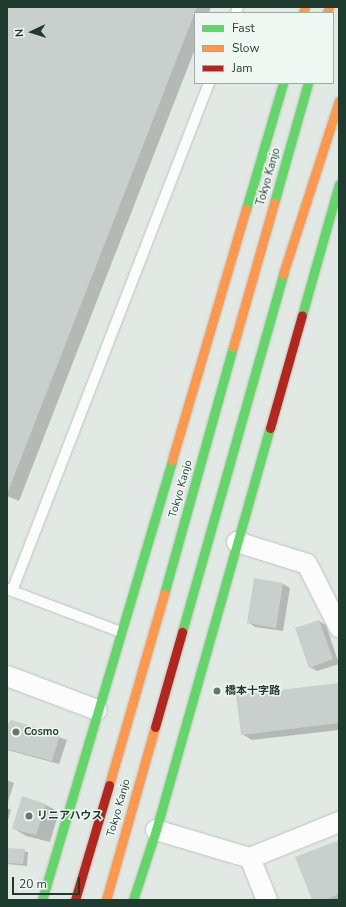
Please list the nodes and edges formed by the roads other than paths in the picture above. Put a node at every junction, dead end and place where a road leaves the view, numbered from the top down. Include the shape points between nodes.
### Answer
1 (209, 84) edge
2 (283, 84) edge
3 (308, 84) edge
4 (339, 101) edge
5 (339, 184) edge
6 (238, 542) junction
7 (10, 590) edge
8 (339, 627) edge
9 (121, 632) junction
10 (7, 676) edge
11 (97, 710) junction
12 (339, 822) edge
13 (156, 830) junction
14 (250, 858) junction
15 (42, 900) edge
16 (75, 900) edge
17 (106, 900) edge
18 (133, 900) edge
19 (266, 900) edge

1 - 7 lane
2 - 9 highway
3 - 16 highway, Tokyo Kanjo
4 - 17 highway, Tokyo Kanjo via 286,264
5 - 6 highway
6 - 8 street via 307,564
6 - 13 highway
7 - 9 lane
9 - 11 highway
10 - 11 street
11 - 15 highway
12 - 14 street
13 - 14 street
13 - 18 highway
14 - 19 street

